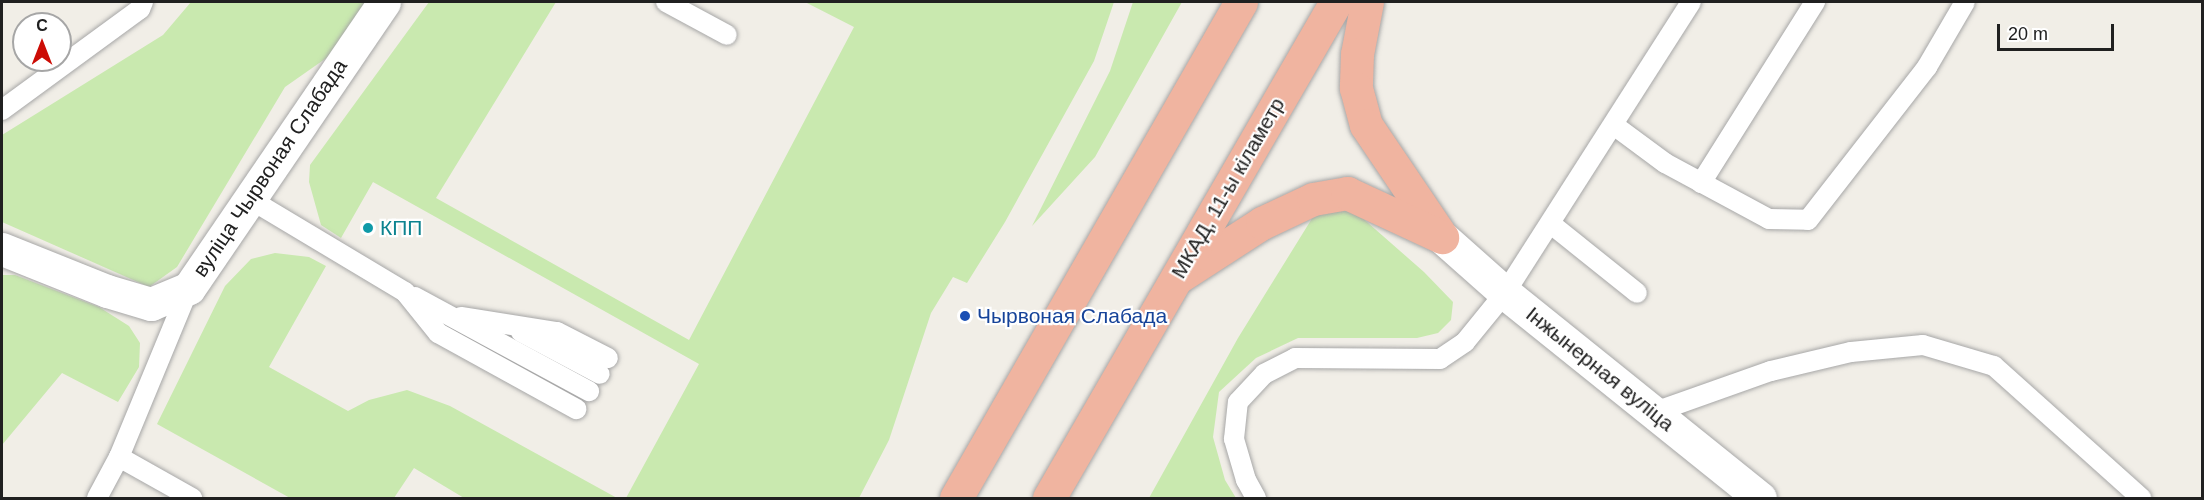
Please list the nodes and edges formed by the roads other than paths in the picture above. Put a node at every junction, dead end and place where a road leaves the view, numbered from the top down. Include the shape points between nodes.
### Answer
1 (143, 2) edge
2 (384, 2) edge
3 (666, 2) edge
4 (1241, 2) edge
5 (1336, 2) edge
6 (1367, 2) edge
7 (1691, 2) edge
8 (1815, 2) edge
9 (1965, 2) edge
10 (727, 35) dead end
11 (2, 110) edge
12 (1616, 126) junction
13 (1701, 183) junction
14 (248, 198) junction
15 (1551, 224) junction
16 (1442, 237) junction
17 (2, 249) edge
18 (1176, 278) junction
19 (189, 288) junction
20 (405, 292) junction
21 (1637, 292) dead end
22 (1505, 293) junction
23 (447, 315) junction
24 (604, 366) dead end
25 (588, 391) dead end
26 (576, 409) dead end
27 (1655, 412) junction
28 (119, 458) junction
29 (97, 498) edge
30 (192, 498) edge
31 (956, 498) edge
32 (1048, 498) edge
33 (1256, 498) edge
34 (1760, 498) edge
35 (2141, 498) edge

1 - 11 lane via 140,9
2 - 14 street, вуліца Чырвоная Слабада
3 - 10 lane
4 - 31 highway
5 - 18 highway, МКАД, 11-ы кіламетр
6 - 16 highway via 1357,54 1356,88 1366,125
7 - 12 lane
8 - 13 lane
9 - 13 lane via 1927,67 1808,220 1769,219
12 - 13 lane via 1665,163
12 - 15 lane
14 - 19 street, вуліца Чырвоная Слабада
14 - 20 lane
15 - 21 lane
15 - 22 lane
16 - 18 highway via 1347,193 1312,199 1262,223
16 - 22 street, Інжынерная вуліца
17 - 19 street, вуліца Чырвоная Слабада via 107,291 151,304
18 - 32 highway, МКАД, 11-ы кіламетр
19 - 28 lane
20 - 23 lane
20 - 26 lane via 438,333
22 - 27 street, Інжынерная вуліца
22 - 33 lane via 1465,342 1440,359 1294,358 1264,374 1238,402 1234,439 1246,480
23 - 24 lane via 557,332
23 - 25 lane
27 - 34 street, Інжынерная вуліца
27 - 35 lane via 1771,371 1851,352 1923,345 1994,366
28 - 29 lane
28 - 30 lane

